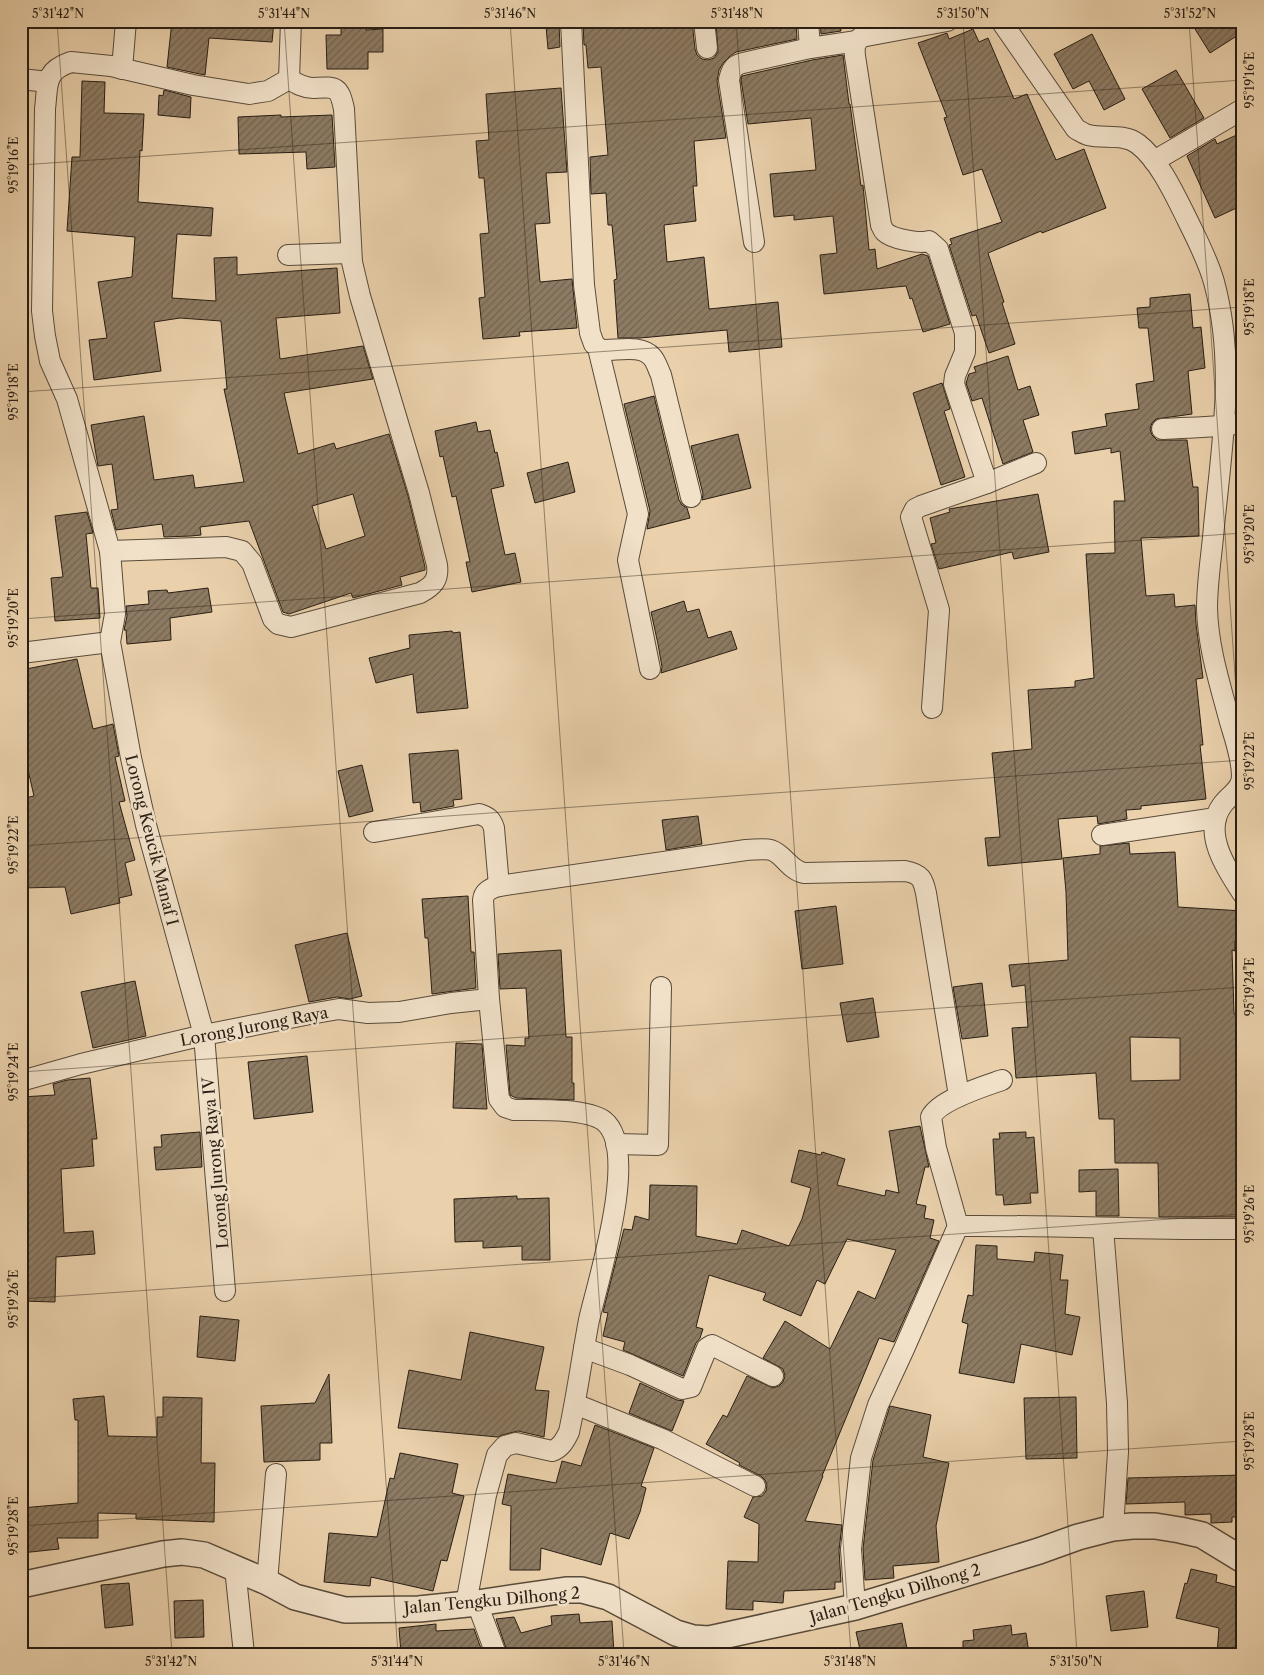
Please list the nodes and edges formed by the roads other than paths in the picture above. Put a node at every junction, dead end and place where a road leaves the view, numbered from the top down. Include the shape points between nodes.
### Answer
1 (126, 21) edge
2 (291, 21) edge
3 (571, 21) edge
4 (704, 21) edge
5 (808, 21) edge
6 (947, 21) edge
7 (1010, 24) edge
8 (857, 41) junction
9 (707, 48) dead end
10 (810, 48) junction
11 (122, 69) junction
12 (21, 79) edge
13 (290, 79) junction
14 (48, 82) junction
15 (1243, 109) edge
16 (1154, 161) junction
17 (754, 242) dead end
18 (350, 253) junction
19 (288, 255) dead end
20 (598, 348) junction
21 (1234, 425) edge
22 (1162, 430) dead end
23 (1036, 463) dead end
24 (987, 483) junction
25 (691, 497) dead end
26 (110, 551) junction
27 (110, 642) junction
28 (21, 653) edge
29 (650, 668) dead end
30 (932, 708) dead end
31 (1242, 785) edge
32 (1216, 818) junction
33 (374, 832) dead end
34 (1102, 835) dead end
35 (500, 886) junction
36 (1243, 894) edge
37 (661, 987) dead end
38 (489, 999) junction
39 (204, 1035) junction
40 (1002, 1080) dead end
41 (21, 1082) edge
42 (959, 1096) junction
43 (616, 1144) junction
44 (958, 1226) junction
45 (1103, 1228) junction
46 (1243, 1229) edge
47 (225, 1291) dead end
48 (584, 1348) junction
49 (773, 1376) dead end
50 (575, 1404) junction
51 (276, 1474) dead end
52 (755, 1486) dead end
53 (1113, 1528) junction
54 (1243, 1560) edge
55 (235, 1568) junction
56 (267, 1582) junction
57 (21, 1585) edge
58 (472, 1604) junction
59 (856, 1608) junction
60 (244, 1654) edge
61 (496, 1654) edge

1 - 11 street
2 - 13 street
3 - 20 street via 584,285 590,333
4 - 9 street
5 - 10 street
6 - 8 street via 870,34 861,36
7 - 16 street via 1076,129 1087,135 1130,139
8 - 10 street
8 - 24 street via 854,56 881,225 892,236 923,243 929,241 938,249 965,333 965,352 954,384
10 - 17 street via 737,64 731,73 729,80
11 - 13 street via 249,94 268,91
11 - 14 street via 72,62 56,68
12 - 14 street
13 - 18 street via 311,88 334,88 342,97
14 - 26 street via 42,270 45,336
15 - 16 street
16 - 21 street via 1181,207 1214,280 1222,313
18 - 19 street
18 - 26 street via 438,565 436,581 420,593 291,627 278,624 273,619 252,562 236,548
20 - 25 street via 638,349 654,358
20 - 29 street via 638,514 628,560
21 - 22 street
21 - 31 street via 1209,579 1208,628 1212,657 1240,758
23 - 24 street
24 - 30 street via 921,506 911,517 938,610
26 - 27 street via 115,614
27 - 28 street
27 - 39 street, Lorong Keucik Manaf I via 146,825
31 - 32 street via 1222,805
32 - 34 street
32 - 36 street via 1216,842
33 - 35 street via 479,814 486,816 494,828
35 - 38 street via 488,890 483,900
35 - 42 street via 768,849 804,873 914,873 924,882
37 - 43 street via 658,1145
38 - 39 street, Lorong Jurong Raya via 382,1013 339,1009
38 - 43 street via 502,1104 514,1110 575,1112 592,1116 604,1121
39 - 41 street, Lorong Jurong Raya via 81,1064
39 - 47 street, Lorong Jurong Raya IV
40 - 42 street
42 - 44 street via 936,1110 931,1117 936,1148
43 - 48 street via 619,1163 609,1241
44 - 45 street
44 - 59 street via 878,1406 861,1458 851,1549
45 - 46 street
45 - 53 street via 1117,1404 1118,1452
48 - 49 street via 682,1388 691,1387 707,1348 712,1345
48 - 50 street
50 - 52 street via 662,1438
50 - 58 street via 569,1432 557,1449 552,1451 516,1443 505,1446 497,1454 486,1494
51 - 56 street
53 - 54 street, Jalan Tengku Dilhong 2 via 1154,1526 1180,1530 1202,1536
53 - 59 street, Jalan Tengku Dilhong 2
55 - 56 street, Jalan Tengku Dilhong 2
55 - 57 street, Jalan Tengku Dilhong 2 via 204,1555 182,1552
55 - 60 street
56 - 58 street, Jalan Tengku Dilhong 2 via 295,1597 345,1610
58 - 59 street, Jalan Tengku Dilhong 2 via 582,1590 608,1597 676,1633 709,1639
58 - 61 street

